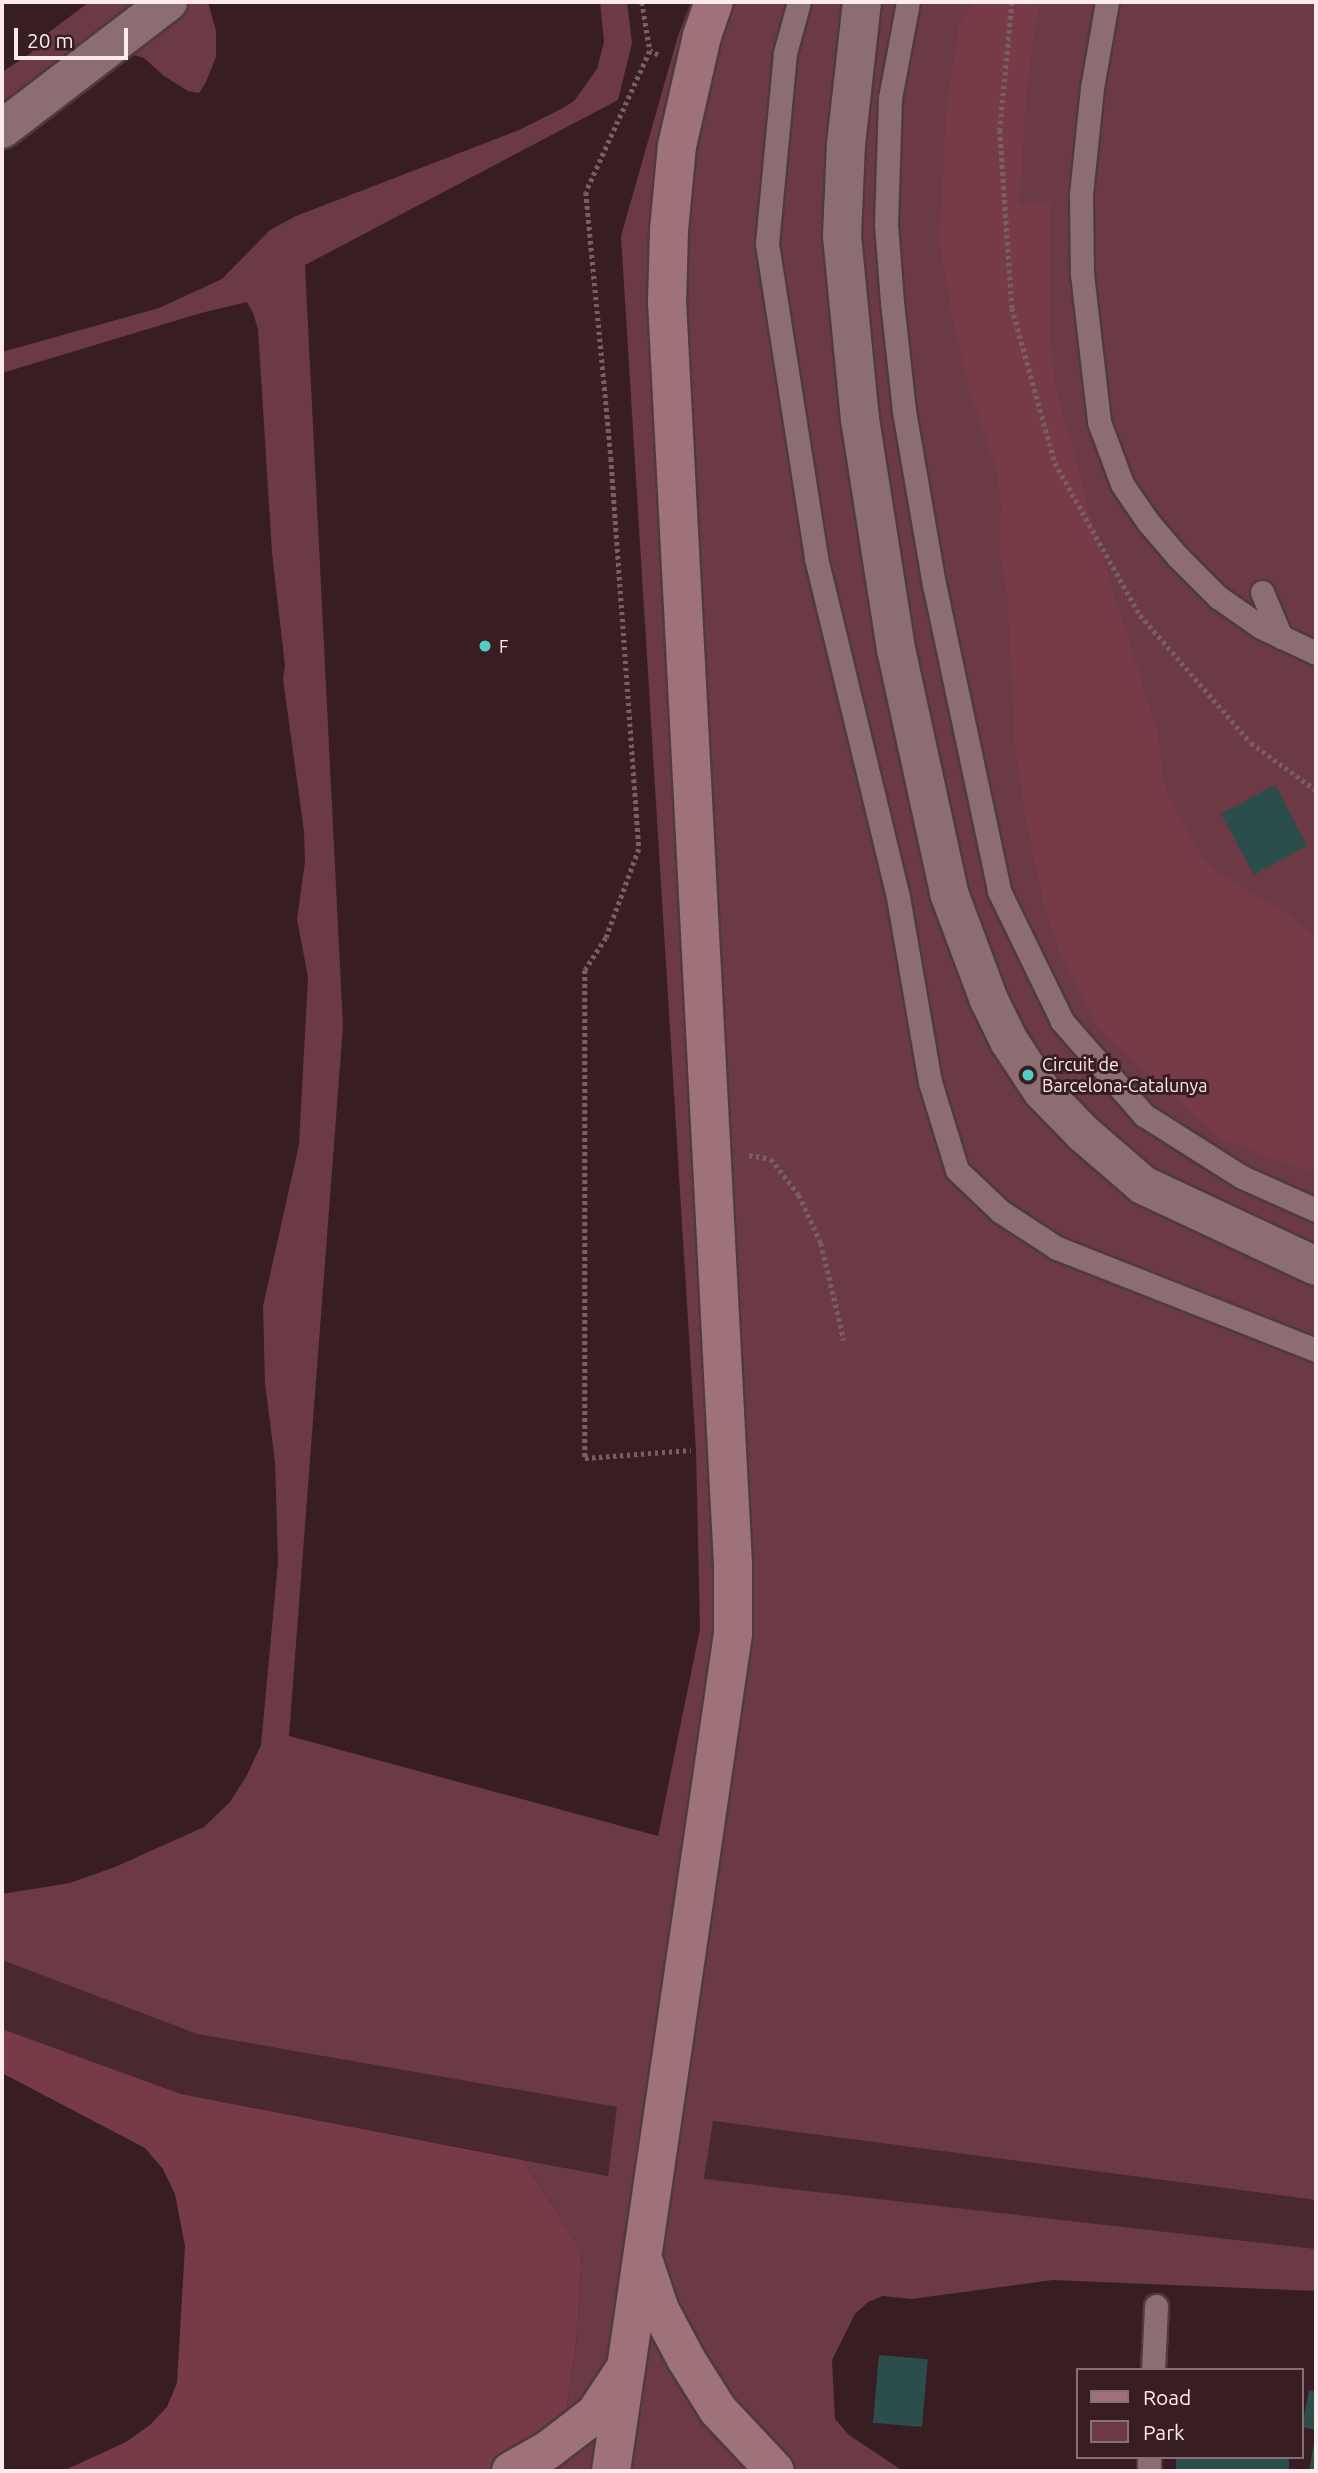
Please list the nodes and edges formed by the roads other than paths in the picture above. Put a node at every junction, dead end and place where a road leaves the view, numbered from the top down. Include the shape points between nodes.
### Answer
1 (168, 2) edge
2 (714, 2) edge
3 (799, 2) edge
4 (862, 2) edge
5 (908, 2) edge
6 (1107, 2) edge
7 (2, 129) edge
8 (1262, 592) dead end
9 (1281, 637) junction
10 (1316, 653) edge
11 (1316, 1210) edge
12 (1316, 1266) edge
13 (1316, 1350) edge
14 (643, 2258) junction
15 (1156, 2306) dead end
16 (627, 2366) junction
17 (1153, 2368) edge
18 (511, 2471) edge
19 (611, 2471) edge
20 (775, 2471) edge

1 - 7 street
2 - 14 street via 677,146 667,303 733,1634
3 - 13 lane via 785,53 767,244 816,558 898,897 930,1082 957,1170 1000,1211 1057,1248
4 - 12 street via 846,144 842,236 860,419 891,623 949,893 1009,1041 1042,1091 1084,1134 1143,1185
5 - 11 lane via 890,98 886,224 892,302 904,411 932,571 999,891 1062,1021 1144,1115 1242,1178
6 - 9 lane via 1092,88 1082,195 1083,286 1099,422 1122,484 1155,531 1218,597
8 - 9 lane
9 - 10 lane
14 - 16 street
14 - 20 street via 660,2310 685,2359 718,2410
15 - 17 lane
16 - 18 street via 595,2414
16 - 19 street

